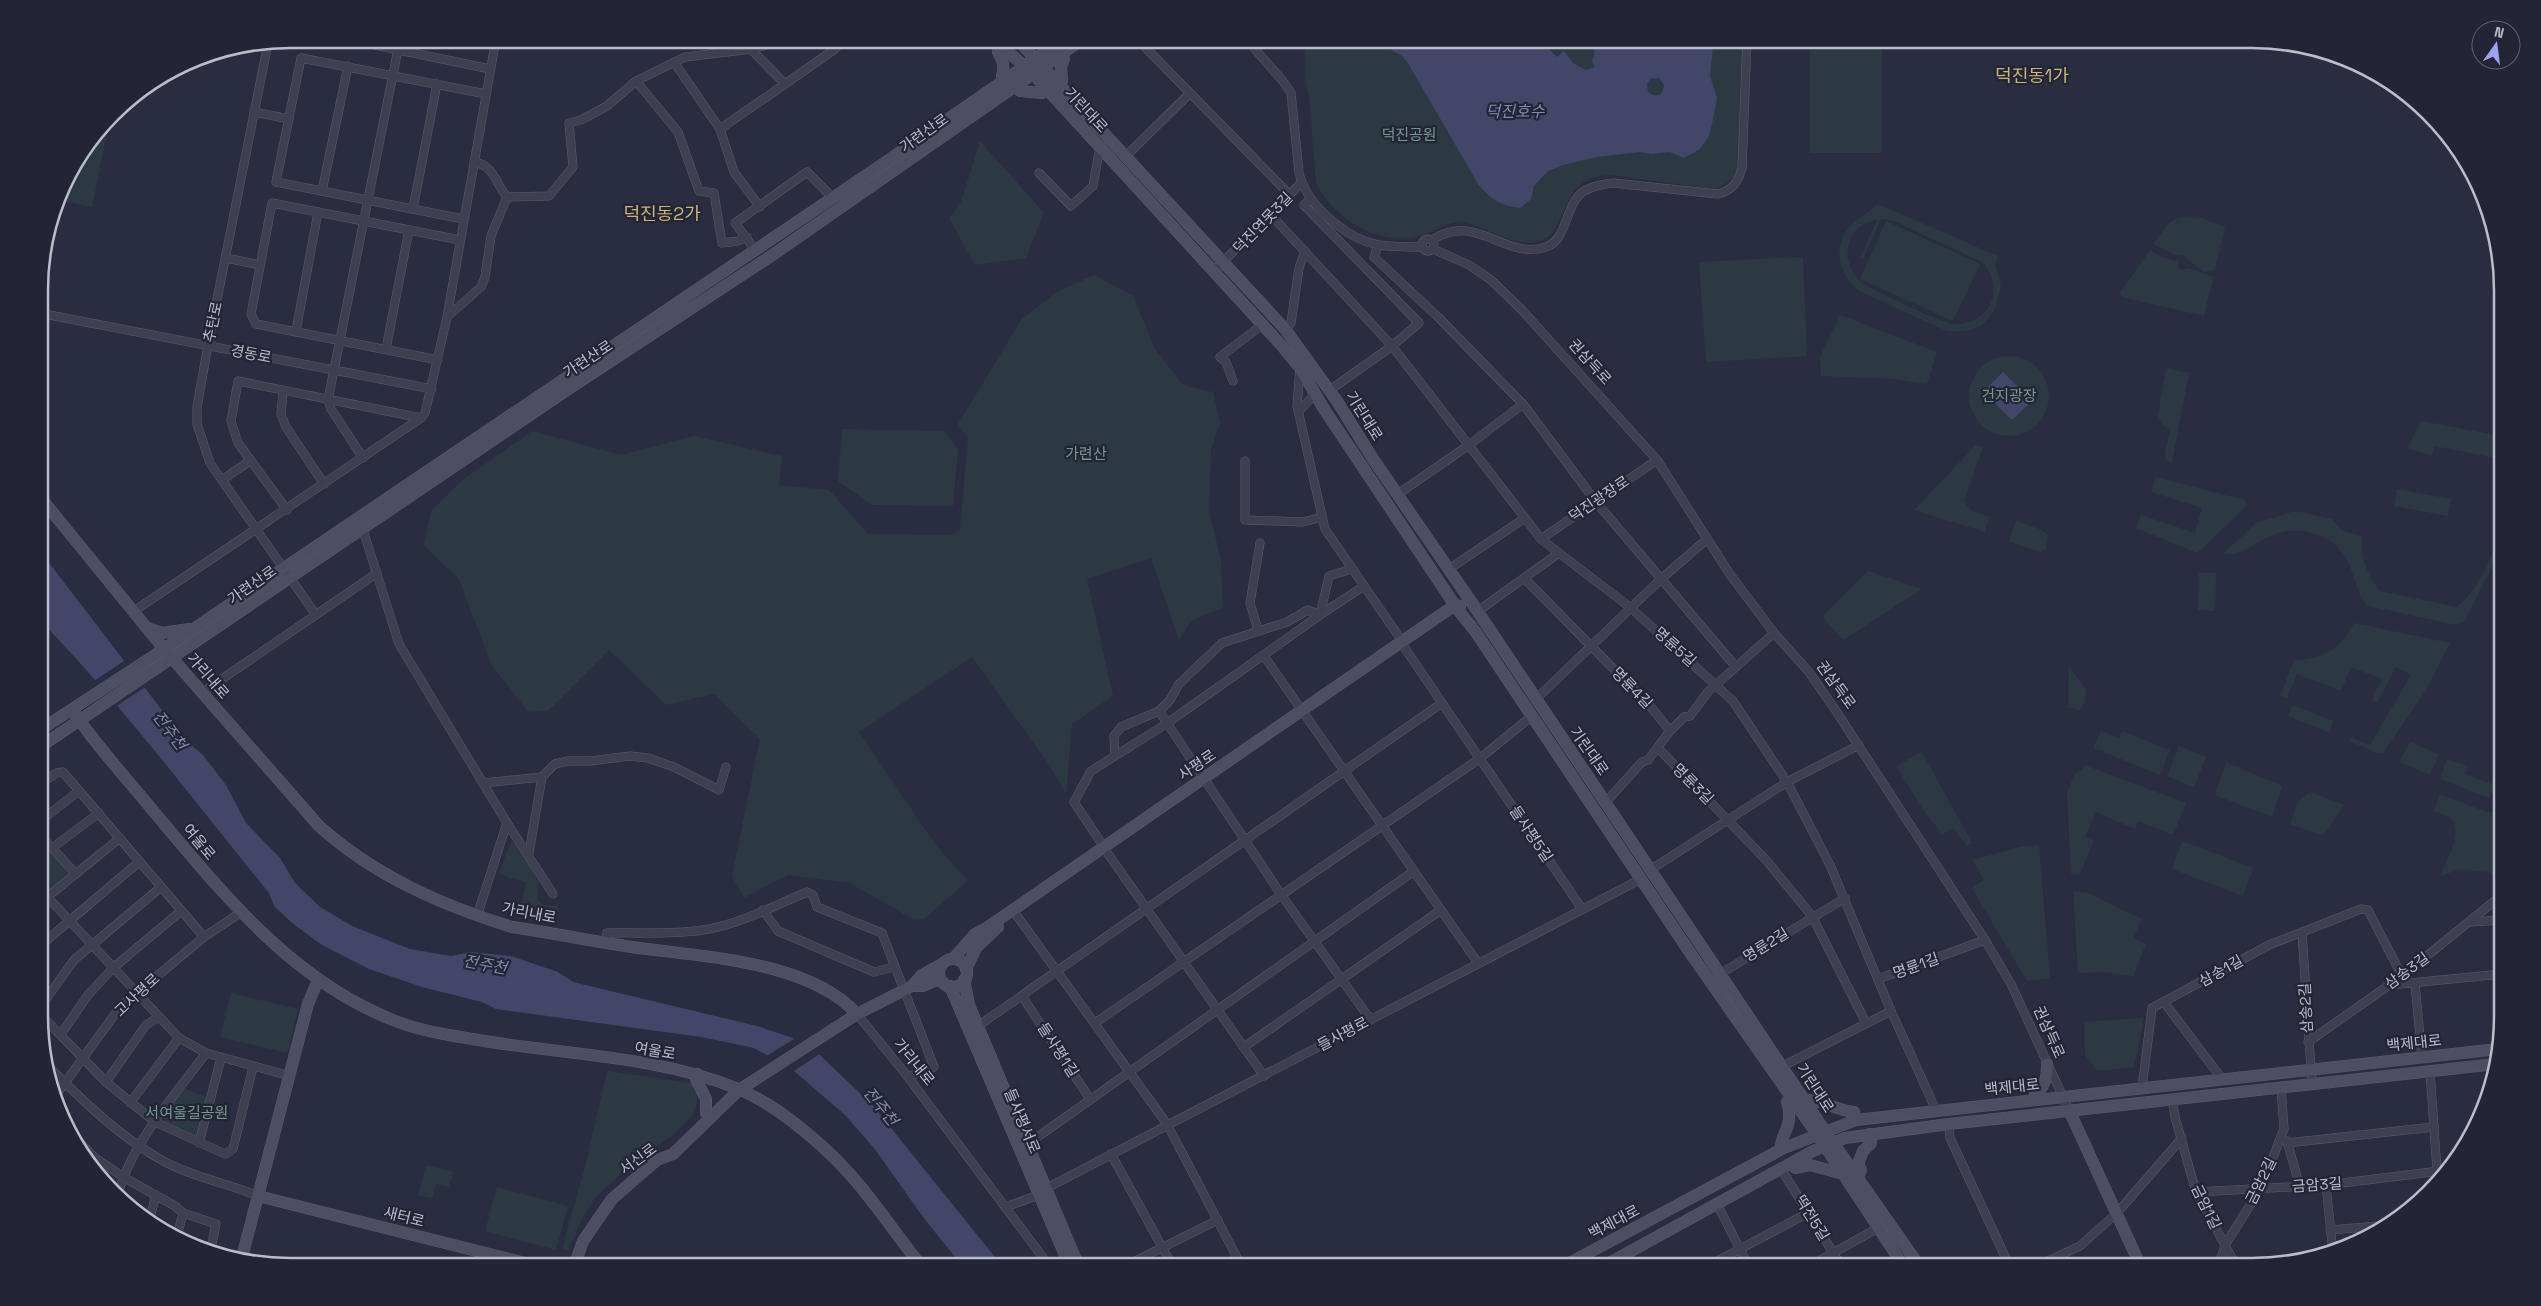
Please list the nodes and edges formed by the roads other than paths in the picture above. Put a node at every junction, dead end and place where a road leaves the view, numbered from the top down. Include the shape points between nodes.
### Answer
1 (393, 48) edge
2 (494, 48) edge
3 (756, 48) edge
4 (836, 48) edge
5 (1001, 48) edge
6 (1011, 48) edge
7 (1023, 48) edge
8 (1058, 48) edge
9 (1061, 48) edge
10 (1146, 48) edge
11 (1254, 48) edge
12 (1747, 48) edge
13 (267, 49) edge
14 (398, 49) junction
15 (752, 49) junction
16 (1056, 50) junction
17 (674, 62) junction
18 (1034, 65) junction
19 (348, 66) junction
20 (490, 69) junction
21 (393, 76) junction
22 (636, 81) junction
23 (1010, 83) junction
24 (438, 84) junction
25 (785, 84) junction
26 (1058, 85) junction
27 (1046, 90) junction
28 (486, 94) junction
29 (1189, 94) junction
30 (254, 112) junction
31 (289, 119) junction
32 (720, 128) junction
33 (1100, 147) junction
34 (1126, 156) junction
35 (474, 162) junction
36 (1039, 173) dead end
37 (1301, 183) junction
38 (322, 191) junction
39 (1290, 195) junction
40 (507, 197) junction
41 (833, 198) junction
42 (1311, 199) junction
43 (368, 201) junction
44 (760, 207) junction
45 (413, 209) junction
46 (318, 212) junction
47 (1271, 214) junction
48 (463, 219) junction
49 (364, 221) junction
50 (409, 230) junction
51 (747, 237) junction
52 (460, 240) junction
53 (1432, 240) junction
54 (1378, 245) junction
55 (1422, 246) junction
56 (1433, 249) junction
57 (755, 250) junction
58 (1305, 251) junction
59 (1374, 257) junction
60 (226, 258) junction
61 (1222, 261) junction
62 (1363, 264) junction
63 (260, 265) junction
64 (1214, 271) junction
65 (48, 314) edge
66 (447, 317) junction
67 (1262, 324) junction
68 (1285, 329) junction
69 (296, 331) junction
70 (340, 340) junction
71 (208, 345) junction
72 (1392, 346) junction
73 (386, 349) junction
74 (438, 360) junction
75 (1300, 368) junction
76 (335, 371) junction
77 (1233, 381) dead end
78 (432, 389) junction
79 (1330, 390) junction
80 (283, 391) junction
81 (1316, 394) junction
82 (328, 400) junction
83 (1523, 404) junction
84 (1299, 411) junction
85 (421, 418) junction
86 (1469, 445) junction
87 (363, 458) junction
88 (251, 460) junction
89 (1657, 460) junction
90 (1245, 461) dead end
91 (222, 480) junction
92 (324, 484) junction
93 (1398, 494) junction
94 (1596, 502) junction
95 (48, 507) edge
96 (287, 510) junction
97 (1322, 517) junction
98 (1525, 518) junction
99 (363, 530) junction
100 (256, 531) junction
101 (1541, 539) junction
102 (1706, 540) junction
103 (1260, 543) dead end
104 (1559, 553) junction
105 (1352, 569) junction
106 (1449, 569) junction
107 (377, 572) junction
108 (286, 574) junction
109 (1525, 579) junction
110 (1661, 579) junction
111 (1364, 586) junction
112 (1465, 607) junction
113 (1631, 608) junction
114 (134, 612) junction
115 (316, 615) junction
116 (1320, 615) junction
117 (147, 628) junction
118 (193, 628) junction
119 (1258, 630) junction
120 (1774, 633) junction
121 (1403, 644) junction
122 (191, 646) junction
123 (1591, 647) junction
124 (164, 649) junction
125 (1264, 656) junction
126 (173, 658) junction
127 (1736, 667) junction
128 (186, 674) junction
129 (1718, 685) junction
130 (203, 692) junction
131 (1535, 700) junction
132 (1442, 703) junction
133 (76, 707) junction
134 (1159, 711) junction
135 (1302, 712) junction
136 (1532, 716) junction
137 (84, 717) junction
138 (1166, 724) junction
139 (48, 725) edge
140 (1670, 732) junction
141 (48, 742) edge
142 (1859, 745) junction
143 (1658, 749) junction
144 (1115, 756) junction
145 (1479, 759) junction
146 (726, 767) dead end
147 (1346, 772) junction
148 (542, 777) junction
149 (48, 778) edge
150 (1206, 781) junction
151 (1787, 782) junction
152 (484, 783) junction
153 (79, 792) junction
154 (1606, 802) junction
155 (99, 813) junction
156 (48, 815) edge
157 (1728, 819) junction
158 (507, 823) junction
159 (1381, 824) junction
160 (120, 838) junction
161 (1245, 842) junction
162 (48, 844) edge
163 (52, 848) junction
164 (1105, 849) junction
165 (529, 853) junction
166 (138, 862) junction
167 (1414, 871) junction
168 (75, 874) junction
169 (1645, 875) junction
170 (160, 888) junction
171 (48, 893) edge
172 (1280, 893) junction
173 (554, 894) dead end
174 (1845, 898) junction
175 (48, 901) edge
176 (2494, 902) edge
177 (1582, 909) junction
178 (764, 910) junction
179 (1146, 910) junction
180 (1442, 910) junction
181 (181, 911) junction
182 (240, 913) junction
183 (477, 916) junction
184 (1017, 916) junction
185 (1812, 916) junction
186 (68, 920) junction
187 (2494, 920) edge
188 (2470, 922) junction
189 (2302, 932) junction
190 (204, 937) junction
191 (48, 939) edge
192 (1985, 940) junction
193 (1314, 942) junction
194 (604, 943) junction
195 (92, 945) junction
196 (953, 959) junction
197 (1185, 961) junction
198 (1478, 963) junction
199 (942, 964) junction
200 (894, 967) junction
201 (113, 968) junction
202 (966, 968) junction
203 (1058, 972) junction
204 (1720, 974) junction
205 (2494, 975) edge
206 (2402, 976) junction
207 (1340, 979) junction
208 (1878, 979) junction
209 (318, 980) junction
210 (964, 980) junction
211 (946, 984) junction
212 (2415, 984) junction
213 (2389, 986) junction
214 (907, 988) junction
215 (137, 992) junction
216 (48, 996) edge
217 (1022, 996) junction
218 (2164, 1002) junction
219 (1219, 1010) junction
220 (1891, 1010) junction
221 (857, 1014) junction
222 (973, 1014) joint
223 (159, 1017) junction
224 (1370, 1020) junction
225 (845, 1021) joint
226 (48, 1022) edge
227 (1866, 1022) junction
228 (1095, 1023) junction
229 (978, 1026) junction
230 (61, 1034) junction
231 (179, 1038) junction
232 (2308, 1042) junction
233 (1244, 1047) junction
234 (2491, 1050) edge
235 (206, 1053) junction
236 (2422, 1057) junction
237 (84, 1058) junction
238 (222, 1058) junction
239 (2047, 1064) junction
240 (2489, 1065) edge
241 (1783, 1066) junction
242 (253, 1067) junction
243 (2310, 1070) junction
244 (2430, 1071) junction
245 (54, 1072) edge
246 (1129, 1072) junction
247 (697, 1074) junction
248 (290, 1076) junction
249 (1264, 1076) junction
250 (908, 1077) junction
251 (2222, 1079) junction
252 (65, 1082) junction
253 (106, 1082) junction
254 (2312, 1084) junction
255 (2281, 1087) junction
256 (2142, 1088) junction
257 (740, 1090) junction
258 (59, 1091) edge
259 (1792, 1098) junction
260 (2065, 1098) junction
261 (1090, 1099) junction
262 (2172, 1099) junction
263 (1806, 1100) junction
264 (2035, 1100) junction
265 (130, 1103) junction
266 (1936, 1110) junction
267 (2069, 1110) junction
268 (711, 1117) junction
269 (1856, 1120) junction
270 (155, 1122) junction
271 (1166, 1124) junction
272 (1949, 1124) junction
273 (2434, 1127) junction
274 (2284, 1129) junction
275 (1821, 1132) junction
276 (1870, 1134) junction
277 (2182, 1138) junction
278 (199, 1143) junction
279 (1829, 1143) junction
280 (2287, 1143) junction
281 (1029, 1144) junction
282 (141, 1146) junction
283 (1781, 1149) junction
284 (88, 1150) edge
285 (1111, 1154) junction
286 (94, 1157) joint
287 (1786, 1166) junction
288 (2437, 1171) joint
289 (1843, 1174) junction
290 (123, 1177) junction
291 (1858, 1177) junction
292 (2326, 1185) junction
293 (2300, 1186) junction
294 (2262, 1188) junction
295 (120, 1189) edge
296 (1042, 1192) junction
297 (2196, 1192) junction
298 (156, 1195) junction
299 (258, 1196) junction
300 (1717, 1204) junction
301 (1005, 1207) junction
302 (183, 1213) junction
303 (1808, 1213) junction
304 (2117, 1213) junction
305 (151, 1215) edge
306 (1218, 1220) junction
307 (2371, 1227) edge
308 (1878, 1228) junction
309 (2330, 1230) junction
310 (178, 1231) edge
311 (2225, 1245) junction
312 (2333, 1245) edge
313 (211, 1246) edge
314 (1163, 1247) junction
315 (1739, 1249) junction
316 (1833, 1253) junction
317 (243, 1254) edge
318 (1626, 1254) junction
319 (913, 1256) edge
320 (502, 1258) edge
321 (577, 1258) edge
322 (1043, 1258) edge
323 (1067, 1258) edge
324 (1075, 1258) edge
325 (1141, 1258) edge
326 (1168, 1258) edge
327 (1237, 1258) edge
328 (1579, 1258) edge
329 (1619, 1258) edge
330 (1628, 1258) edge
331 (1722, 1258) edge
332 (1744, 1258) edge
333 (1824, 1258) edge
334 (1836, 1258) edge
335 (1898, 1258) edge
336 (1914, 1258) edge
337 (2006, 1258) edge
338 (2054, 1258) edge
339 (2137, 1258) edge
340 (2221, 1258) edge
341 (2233, 1258) edge

1 - 14 street
2 - 20 street
3 - 15 street
4 - 25 street
5 - 23 street via 998,52 1004,68 1002,76
6 - 18 street, 기린대로
7 - 18 street, 기린대로
8 - 18 street
9 - 16 street
10 - 29 street
11 - 37 street, 권삼득로 via 1291,93
12 - 53 street via 1742,168 1739,179 1726,192 1718,194 1613,183 1583,192 1574,201 1553,244 1544,247 1518,248 1463,230 1454,230
13 - 30 street, 추탄로
14 - 20 street
14 - 21 street
15 - 17 street via 685,57
15 - 25 street
16 - 18 street
16 - 26 street via 1064,59 1060,67 1062,81
17 - 22 street
17 - 32 street
18 - 23 street, 가련산로
18 - 26 street, 기린대로
18 - 27 street, 기린대로
19 - 21 street
19 - 31 street via 301,58
19 - 38 street
20 - 28 street
21 - 24 street
21 - 43 street
22 - 40 street via 607,106 569,123 573,167 548,196
22 - 51 street via 678,132 699,191 714,193 722,243
23 - 27 street via 1020,91 1042,93
23 - 41 street, 가련산로
23 - 99 street, 가련산로 via 782,248
24 - 28 street
24 - 45 street
25 - 32 street
26 - 34 street, 기린대로
27 - 33 street, 기린대로
28 - 35 street
29 - 34 street
29 - 39 street
30 - 31 street
30 - 60 street, 추탄로
31 - 38 street via 276,182
32 - 44 street via 734,172
33 - 36 street via 1093,186 1071,206
33 - 64 street, 기린대로
34 - 61 street, 기린대로
35 - 40 street via 491,170
35 - 48 street
37 - 39 street, 덕진연못3길
37 - 42 street, 권삼득로
38 - 43 street
39 - 47 street, 덕진연못3길
40 - 66 street via 491,236 483,282
41 - 44 street via 807,172
41 - 57 street, 가련산로
42 - 54 street, 권삼득로 via 1350,234
42 - 62 street via 1304,205
43 - 45 street
43 - 49 street
44 - 51 street via 735,223
45 - 48 street
46 - 49 street
46 - 63 street via 272,203
46 - 69 street
47 - 58 street
47 - 61 street, 덕진연못3길 via 1233,254
48 - 52 street
49 - 50 street
49 - 70 street
50 - 52 street
50 - 73 street
51 - 57 street
52 - 66 street
53 - 55 street via 1425,240
53 - 56 street
54 - 55 street, 권삼득로
54 - 59 street
55 - 56 street, 권삼득로 via 1428,252
56 - 89 street, 권삼득로 via 1469,265 1491,280
57 - 108 street, 가련산로
58 - 68 street via 1299,268 1291,323
58 - 72 street
59 - 62 street
59 - 83 street
60 - 63 street
60 - 71 street, 추탄로
61 - 64 street
61 - 68 street, 기린대로
62 - 72 street via 1418,323
63 - 69 street via 251,314 256,324
64 - 67 street, 기린대로
65 - 71 street, 경동로
66 - 74 street
67 - 75 street, 기린대로
67 - 77 street via 1220,357 1226,362
68 - 79 street, 기린대로
69 - 70 street
70 - 73 street
70 - 76 street
71 - 76 street, 경동로
71 - 91 street, 추탄로 via 197,424 210,463
72 - 79 street
72 - 86 street
73 - 74 street
74 - 78 street
75 - 81 street, 기린대로
75 - 84 street, 들사평5길
76 - 78 street, 경동로
76 - 82 street
78 - 85 street
79 - 93 street, 기린대로
80 - 82 street
80 - 88 street via 238,382 231,421 238,443
80 - 92 street via 281,414 286,427
81 - 84 street
81 - 112 street, 기린대로
82 - 85 street
82 - 87 street
83 - 86 street
83 - 94 street
84 - 97 street, 들사평5길
85 - 87 street
86 - 93 street
86 - 98 street
87 - 92 street
88 - 91 street
88 - 96 street
89 - 94 street, 덕진광장로
89 - 102 street, 권삼득로
90 - 97 street via 1245,520 1303,522
91 - 100 street, 추탄로
92 - 96 street
93 - 106 street, 기린대로
94 - 101 street, 덕진광장로
94 - 110 street
95 - 114 street, 가리내로
96 - 100 street
97 - 105 street, 들사평5길 via 1325,528
98 - 101 street
98 - 106 street
99 - 107 street
99 - 108 street, 가련산로
100 - 108 street, 추탄로
100 - 114 street
101 - 104 street
102 - 110 street
102 - 120 street, 권삼득로
103 - 119 street via 1250,603
104 - 109 street
104 - 113 street, 명륜5길
105 - 111 street, 들사평5길
105 - 116 street via 1329,576
106 - 112 street, 기린대로
107 - 115 street
107 - 152 street via 399,644
108 - 115 street, 추탄로
108 - 118 street, 가련산로
108 - 122 street, 가련산로
109 - 112 street
109 - 123 street
110 - 113 street
110 - 127 street
111 - 116 street
111 - 121 street, 들사평5길
112 - 121 street, 사평로
112 - 131 street, 기린대로
112 - 136 street, 기린대로
113 - 123 street
113 - 129 street, 명륜5길
114 - 117 street, 가리내로
115 - 130 street
116 - 119 street via 1308,610 1287,622
116 - 125 street
117 - 118 street via 162,632
117 - 124 street, 가리내로
118 - 124 street, 가련산로
119 - 134 street via 1222,643 1179,684
120 - 127 street
120 - 142 street, 권삼득로 via 1809,672
121 - 132 street, 들사평5길
121 - 135 street, 사평로
122 - 126 street, 가련산로
122 - 128 street
123 - 131 street
123 - 140 street, 명륜4길 via 1651,707
124 - 126 street, 가리내로
124 - 133 street, 가련산로
125 - 135 street
125 - 138 street
126 - 128 street, 가리내로
126 - 137 street, 가련산로
127 - 129 street
128 - 130 street, 가리내로
129 - 140 street via 1708,692 1690,716 1684,717
129 - 151 street via 1734,701
130 - 183 street, 가리내로 via 319,826 346,851 406,887
131 - 154 street, 기린대로
132 - 145 street, 들사평5길
132 - 147 street
133 - 137 street, 여울로
133 - 139 street, 가련산로
134 - 138 street
134 - 144 street via 1121,727 1114,736
135 - 147 street
135 - 150 street, 사평로
136 - 145 street
136 - 169 street, 기린대로
137 - 141 street, 가련산로
137 - 182 street, 여울로 via 97,744
138 - 144 street
138 - 150 street
140 - 143 street
142 - 151 street, 명륜3길
142 - 192 street, 권삼득로
143 - 154 street
143 - 157 street, 명륜3길
144 - 164 street via 1090,771 1074,802
145 - 159 street
145 - 177 street, 들사평5길
146 - 148 street via 719,790 674,767 630,756 555,764
147 - 159 street
147 - 161 street
148 - 152 street
148 - 165 street
149 - 153 street via 63,772
150 - 161 street
150 - 164 street, 사평로
151 - 157 street, 명륜3길
151 - 174 street
152 - 158 street
153 - 155 street
153 - 156 street
154 - 169 street, 기린대로
155 - 160 street
155 - 163 street
157 - 169 street, 명륜3길
157 - 185 street, 명륜3길
158 - 165 street
158 - 183 street
159 - 167 street
159 - 172 street
160 - 166 street
160 - 168 street
161 - 172 street
161 - 179 street
162 - 163 street
163 - 168 street
164 - 179 street
164 - 184 street, 사평로
164 - 196 street, 사평로 via 974,934
165 - 173 street
166 - 170 street
166 - 186 street
167 - 180 street
167 - 193 street
168 - 171 street
169 - 177 street, 들사평로
169 - 204 street, 기린대로
169 - 259 street, 기린대로
170 - 181 street
170 - 195 street
172 - 193 street
172 - 197 street
174 - 185 street, 명륜2길
174 - 208 street
175 - 186 street
176 - 188 street, 삼송3길
177 - 198 street, 들사평로
178 - 194 street via 702,930 607,933
178 - 200 street via 778,931 874,972
178 - 200 street via 807,892 813,895 817,907 882,933
179 - 197 street
179 - 203 street
180 - 198 street
180 - 207 street
181 - 190 street
181 - 201 street
182 - 190 street, 고사평로
182 - 209 street, 여울로
183 - 194 street, 가리내로 via 512,927
184 - 202 street, 사평로 via 981,942
184 - 203 street
185 - 204 street, 명륜2길
185 - 227 street
186 - 191 street
186 - 195 street
187 - 188 street
188 - 206 street, 삼송3길
189 - 206 street, 삼송1길 via 2360,910 2368,910
189 - 218 street, 삼송1길 via 2269,945
189 - 232 street, 삼송2길
190 - 215 street, 고사평로
192 - 208 street, 명륜1길
192 - 239 street, 권삼득로 via 2011,984
193 - 207 street
193 - 219 street
194 - 221 street, 가리내로 via 777,970 825,988
195 - 201 street
195 - 216 street via 65,970
196 - 199 street, 사평로
196 - 202 street
197 - 219 street
197 - 228 street
198 - 224 street, 들사평로
199 - 211 street via 939,975
199 - 214 street, 사평로
200 - 214 street
201 - 215 street
201 - 230 street via 88,995
202 - 210 street, 사평로
203 - 217 street
203 - 228 street
204 - 241 street, 기린대로
205 - 212 street
206 - 213 street, 삼송3길
207 - 224 street
207 - 233 street
208 - 220 street, 명륜1길
209 - 247 street, 여울로 via 364,1007 416,1027
209 - 248 street via 308,1004
210 - 211 street via 958,986
210 - 222 street, 사평로 via 968,1005
211 - 214 street via 937,980
211 - 296 street, 들사평서로
212 - 213 street
212 - 236 street
213 - 232 street, 삼송3길
214 - 221 street, 사평로
214 - 250 street via 934,1067
215 - 223 street
215 - 237 street, 고사평로 via 120,1007
217 - 229 street
217 - 261 street, 들사평1길
218 - 251 street
218 - 256 street, 삼송1길 via 2152,1008
219 - 233 street
219 - 246 street
220 - 227 street
220 - 266 street, 명륜1길
221 - 225 street, 사평로
221 - 250 street, 가리내로
222 - 229 street, 들사평서로
223 - 231 street
223 - 253 street via 146,1025
224 - 249 street, 들사평로
225 - 257 street, 서신로
226 - 230 street
227 - 241 street
228 - 246 street
229 - 281 street, 들사평서로
230 - 237 street
231 - 235 street
231 - 265 street
232 - 243 street, 삼송2길
233 - 249 street
234 - 236 street, 백제대로
235 - 238 street
235 - 270 street
236 - 243 street, 백제대로
237 - 252 street, 고사평로
237 - 253 street
238 - 242 street
238 - 278 street
239 - 260 street, 권삼득로
239 - 264 street via 2045,1083 2035,1094
240 - 244 street, 백제대로
241 - 263 street, 기린대로
242 - 248 street
242 - 278 street via 233,1149 225,1154
243 - 251 street, 백제대로
243 - 254 street, 삼송2길
244 - 254 street, 백제대로
244 - 273 street
245 - 252 street, 새터로
246 - 261 street
246 - 271 street
247 - 257 street, 여울로
247 - 268 street via 696,1079 705,1095 706,1113
248 - 299 street
249 - 271 street, 들사평로
250 - 301 street, 가리내로
251 - 256 street, 백제대로
252 - 258 street, 고사평로
252 - 282 street, 새터로 via 103,1119
253 - 265 street
254 - 255 street, 백제대로
255 - 262 street, 백제대로
255 - 274 street, 금암2길
256 - 260 street, 백제대로
257 - 268 street, 서신로
257 - 319 street, 여울로 via 791,1120 824,1148 867,1196
259 - 275 street, 기린대로
259 - 283 street via 1787,1102 1790,1120 1780,1143
260 - 264 street, 백제대로
260 - 267 street, 권삼득로
261 - 281 street
262 - 267 street, 백제대로
262 - 277 street, 금암1길
263 - 269 street via 1854,1112
263 - 275 street, 기린대로
264 - 266 street, 백제대로
265 - 270 street
266 - 269 street, 백제대로
267 - 272 street, 백제대로
267 - 304 street, 권삼득로
268 - 321 street, 서신로 via 673,1154 658,1160 612,1199 583,1241
269 - 275 street, 백제대로
270 - 278 street
270 - 282 street
271 - 285 street, 들사평로
271 - 306 street
272 - 276 street, 백제대로
272 - 337 street via 1950,1138
273 - 280 street, 금암2길
273 - 288 street
274 - 280 street
274 - 294 street, 금암2길
275 - 279 street, 기린대로
275 - 283 street, 백제대로
276 - 279 street, 백제대로
276 - 291 street via 1871,1143 1858,1164 1861,1170
277 - 297 street, 금암1길
277 - 304 street
279 - 287 street, 백제대로
279 - 289 street, 기린대로
279 - 291 street, 기린대로
280 - 293 street
281 - 296 street, 들사평서로
282 - 290 street
282 - 299 street, 새터로 via 165,1162
283 - 328 street, 백제대로
284 - 286 street
285 - 296 street, 들사평로
285 - 314 street
286 - 290 street
287 - 289 street via 1810,1165
287 - 300 street, 백제대로
287 - 303 street, 떡전5길
288 - 292 street, 금암3길
289 - 308 street, 기린대로
290 - 295 street
290 - 298 street
291 - 336 street, 기린대로
292 - 293 street, 금암3길
292 - 309 street
293 - 294 street, 금암3길
294 - 297 street, 금암3길
294 - 311 street, 금암2길
296 - 301 street, 들사평로
296 - 323 street, 들사평서로
296 - 324 street, 들사평서로
297 - 311 street, 금암1길
298 - 302 street
298 - 305 street
299 - 317 street
299 - 320 street, 새터로
300 - 315 street
300 - 318 street, 백제대로
301 - 322 street, 가리내로
302 - 310 street
302 - 313 street via 216,1224
303 - 315 street
303 - 316 street, 떡전5길
304 - 338 street via 2080,1246
304 - 339 street, 권삼득로
306 - 314 street
306 - 327 street
307 - 309 street
308 - 316 street
308 - 335 street, 기린대로
309 - 312 street
311 - 340 street, 금암2길
311 - 341 street, 금암1길
314 - 325 street
314 - 326 street
315 - 331 street
315 - 332 street
316 - 333 street
316 - 334 street, 떡전5길
318 - 329 street, 백제대로
318 - 330 street

